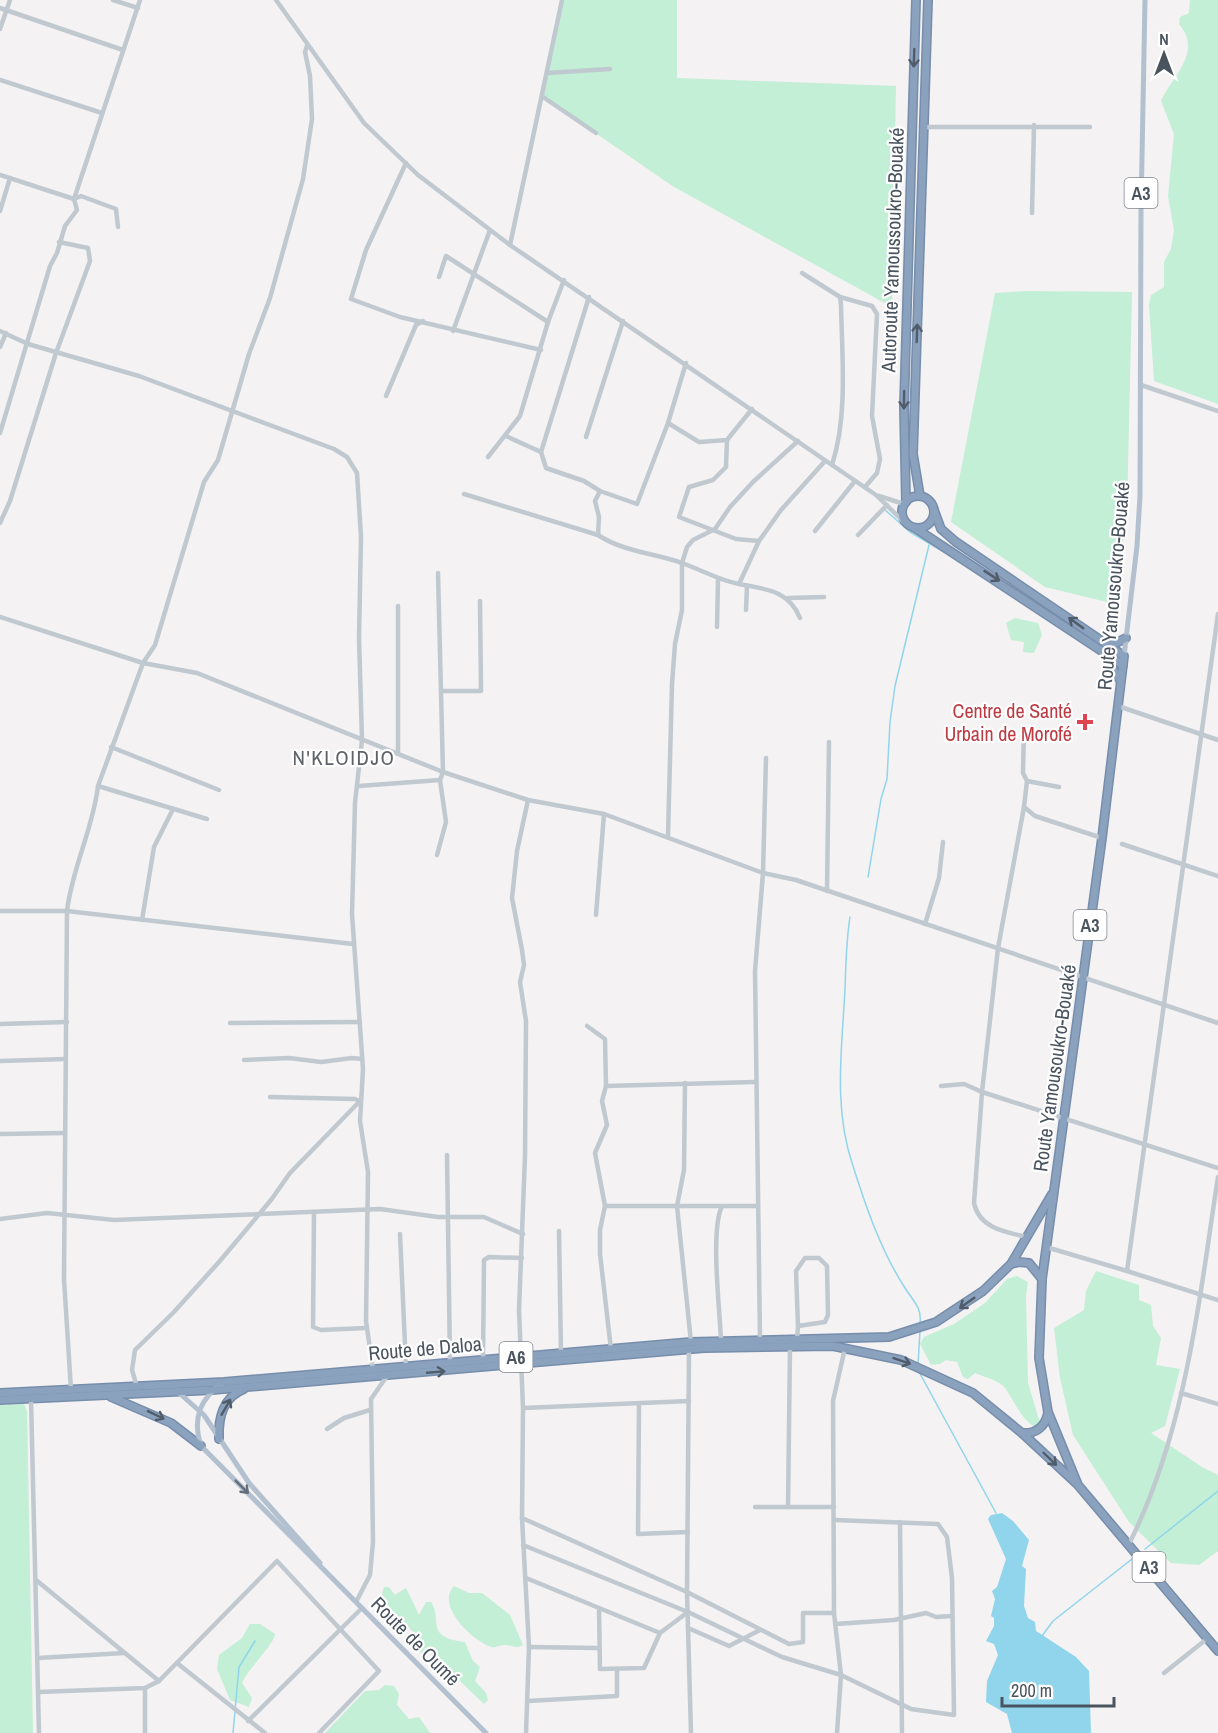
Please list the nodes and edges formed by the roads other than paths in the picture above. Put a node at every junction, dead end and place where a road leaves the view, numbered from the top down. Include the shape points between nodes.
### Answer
1 (9, 0) edge
2 (112, 0) edge
3 (140, 0) edge
4 (276, 0) edge
5 (562, 0) edge
6 (916, 0) edge
7 (928, 0) edge
8 (1145, 0) edge
9 (138, 8) junction
10 (3, 9) edge
11 (0, 29) edge
12 (307, 46) junction
13 (123, 50) junction
14 (610, 69) dead end
15 (547, 73) junction
16 (0, 80) edge
17 (543, 97) junction
18 (102, 113) junction
19 (1034, 125) junction
20 (924, 127) junction
21 (1090, 128) dead end
22 (596, 133) dead end
23 (406, 164) junction
24 (0, 175) edge
25 (10, 178) junction
26 (74, 199) junction
27 (0, 211) edge
28 (1032, 213) dead end
29 (118, 227) dead end
30 (490, 230) junction
31 (59, 242) junction
32 (510, 245) junction
33 (473, 271) junction
34 (802, 273) dead end
35 (439, 277) dead end
36 (564, 280) junction
37 (589, 297) junction
38 (840, 297) junction
39 (423, 321) junction
40 (623, 321) junction
41 (548, 322) junction
42 (453, 331) junction
43 (3, 332) edge
44 (28, 344) junction
45 (0, 347) edge
46 (541, 350) junction
47 (56, 353) junction
48 (686, 363) junction
49 (1141, 385) junction
50 (386, 396) dead end
51 (752, 409) junction
52 (232, 410) junction
53 (1218, 411) edge
54 (668, 423) junction
55 (0, 433) edge
56 (506, 436) junction
57 (586, 437) dead end
58 (727, 440) junction
59 (798, 441) junction
60 (541, 452) junction
61 (488, 457) dead end
62 (825, 461) junction
63 (832, 465) junction
64 (855, 481) junction
65 (866, 487) junction
66 (600, 491) junction
67 (464, 494) dead end
68 (876, 495) junction
69 (920, 496) junction
70 (905, 503) junction
71 (887, 505) junction
72 (934, 510) junction
73 (904, 522) junction
74 (0, 523) edge
75 (915, 528) junction
76 (715, 529) junction
77 (815, 531) dead end
78 (598, 535) junction
79 (858, 536) dead end
80 (759, 541) junction
81 (682, 563) junction
82 (438, 573) dead end
83 (718, 580) junction
84 (739, 584) junction
85 (747, 586) junction
86 (824, 597) dead end
87 (788, 598) junction
88 (480, 601) dead end
89 (398, 606) dead end
90 (746, 610) dead end
91 (1218, 614) edge
92 (0, 617) edge
93 (800, 618) dead end
94 (717, 627) dead end
95 (1126, 638) junction
96 (1104, 644) junction
97 (1101, 652) junction
98 (1124, 656) junction
99 (143, 663) junction
100 (1123, 665) junction
101 (1121, 682) junction
102 (442, 691) junction
103 (1118, 706) junction
104 (1024, 728) dead end
105 (1202, 734) junction
106 (362, 740) junction
107 (1218, 740) edge
108 (829, 742) dead end
109 (111, 747) junction
110 (398, 754) junction
111 (766, 758) dead end
112 (444, 772) junction
113 (440, 780) junction
114 (1027, 781) junction
115 (98, 786) junction
116 (359, 786) junction
117 (1059, 787) dead end
118 (219, 790) dead end
119 (528, 800) junction
120 (1024, 807) junction
121 (173, 809) junction
122 (604, 814) junction
123 (1035, 816) junction
124 (207, 819) dead end
125 (1020, 824) junction
126 (668, 836) junction
127 (1102, 838) junction
128 (943, 842) dead end
129 (1122, 844) dead end
130 (437, 855) dead end
131 (1183, 864) junction
132 (763, 873) junction
133 (1218, 876) edge
134 (827, 891) junction
135 (0, 911) edge
136 (67, 911) junction
137 (596, 915) dead end
138 (142, 920) junction
139 (926, 924) junction
140 (353, 944) junction
141 (998, 948) junction
142 (1083, 978) junction
143 (1164, 1004) junction
144 (67, 1022) junction
145 (360, 1022) junction
146 (230, 1023) dead end
147 (1218, 1023) edge
148 (0, 1024) edge
149 (587, 1026) dead end
150 (66, 1059) junction
151 (362, 1059) junction
152 (244, 1060) dead end
153 (0, 1061) edge
154 (754, 1082) junction
155 (685, 1083) junction
156 (606, 1086) junction
157 (941, 1086) dead end
158 (982, 1092) junction
159 (270, 1097) dead end
160 (360, 1101) junction
161 (1064, 1119) junction
162 (65, 1133) junction
163 (0, 1134) edge
164 (1143, 1143) junction
165 (447, 1155) dead end
166 (1218, 1168) edge
167 (1218, 1177) edge
168 (1053, 1192) junction
169 (605, 1206) junction
170 (677, 1206) junction
171 (722, 1206) junction
172 (757, 1206) junction
173 (369, 1209) junction
174 (314, 1212) junction
175 (258, 1213) junction
176 (64, 1214) junction
177 (448, 1217) junction
178 (0, 1219) edge
179 (559, 1231) dead end
180 (400, 1233) dead end
181 (523, 1234) junction
182 (1028, 1237) junction
183 (1046, 1247) junction
184 (522, 1258) junction
185 (1011, 1264) junction
186 (1127, 1271) junction
187 (1042, 1279) junction
188 (1200, 1295) junction
189 (1218, 1300) edge
190 (798, 1326) junction
191 (366, 1328) junction
192 (846, 1339) junction
193 (760, 1340) junction
194 (797, 1340) junction
195 (721, 1341) junction
196 (690, 1346) junction
197 (790, 1347) junction
198 (845, 1348) junction
199 (610, 1349) junction
200 (561, 1354) junction
201 (483, 1360) junction
202 (522, 1361) junction
203 (450, 1362) junction
204 (406, 1366) junction
205 (373, 1370) junction
206 (387, 1376) junction
207 (224, 1382) junction
208 (168, 1386) junction
209 (137, 1387) junction
210 (251, 1387) junction
211 (70, 1390) junction
212 (212, 1390) junction
213 (179, 1392) junction
214 (0, 1393) edge
215 (1181, 1393) junction
216 (105, 1395) junction
217 (31, 1398) junction
218 (0, 1400) edge
219 (689, 1401) junction
220 (639, 1403) junction
221 (1218, 1404) edge
222 (523, 1408) junction
223 (199, 1410) junction
224 (370, 1410) junction
225 (1048, 1412) junction
226 (327, 1429) dead end
227 (1022, 1433) junction
228 (219, 1439) junction
229 (201, 1446) junction
230 (1078, 1485) junction
231 (755, 1507) dead end
232 (788, 1507) junction
233 (834, 1507) junction
234 (522, 1518) junction
235 (835, 1520) junction
236 (900, 1521) junction
237 (688, 1532) junction
238 (1130, 1544) junction
239 (523, 1545) junction
240 (324, 1570) junction
241 (526, 1578) junction
242 (36, 1580) junction
243 (687, 1592) junction
244 (356, 1602) junction
245 (362, 1608) junction
246 (599, 1608) junction
247 (688, 1612) junction
248 (834, 1613) junction
249 (900, 1617) junction
250 (952, 1617) junction
251 (835, 1624) junction
252 (341, 1628) junction
253 (688, 1628) junction
254 (760, 1630) junction
255 (660, 1633) junction
256 (745, 1640) junction
257 (1213, 1640) edge
258 (529, 1647) junction
259 (598, 1648) junction
260 (1218, 1651) edge
261 (124, 1653) junction
262 (38, 1658) junction
263 (177, 1663) junction
264 (617, 1669) junction
265 (1164, 1673) dead end
266 (841, 1675) junction
267 (159, 1681) junction
268 (146, 1688) junction
269 (38, 1692) junction
270 (528, 1701) junction
271 (902, 1704) junction
272 (248, 1721) junction
273 (39, 1733) edge
274 (145, 1733) edge
275 (265, 1733) edge
276 (319, 1733) edge
277 (486, 1733) edge
278 (526, 1733) edge
279 (691, 1733) edge
280 (837, 1733) edge
281 (903, 1733) edge

1 - 10 street
2 - 9 street
3 - 9 street
4 - 12 street
5 - 15 street
6 -> 70 highway, Autoroute Yamoussoukro-Bouaké via 904,407
7 - 20 highway, Autoroute Yamoussoukro-Bouaké
8 - 49 main road, Route Yamousoukro-Bouaké / A3
9 - 13 street
10 - 11 street
10 - 13 street
12 - 23 street via 348,103
12 - 52 street via 312,119 303,179 270,298
13 - 18 street
14 - 15 street
15 - 17 street
16 - 18 street
17 - 22 street
17 - 32 street
18 - 26 street
19 - 20 street
19 - 21 street
19 - 28 street
69 -> 20 highway, Autoroute Yamoussoukro-Bouaké via 913,454
23 - 30 street
23 - 39 street via 366,250 351,299
24 - 25 street
25 - 26 street
25 - 27 street
26 - 29 street via 81,196 116,209
26 - 31 street via 77,210
30 - 32 street
30 - 33 street
31 - 44 street
31 - 47 street via 88,248 90,261
32 - 36 street
33 - 35 street via 446,256
33 - 41 street
33 - 42 street
34 - 38 street
36 - 37 street
36 - 41 street
37 - 40 street
37 - 60 street
38 - 63 street via 841,413
38 - 65 street via 872,306 877,315 872,416 880,459 877,473
39 - 42 street
39 - 50 street via 416,325
40 - 48 street
40 - 57 street
41 - 46 street
42 - 46 street
43 - 44 street
43 - 45 street
44 - 47 street
44 - 55 street
46 - 56 street via 520,416
47 - 52 street via 139,376
47 - 74 street via 31,439
48 - 51 street
48 - 54 street
49 - 53 street
49 - 95 main road, Route Yamousoukro-Bouaké / A3 via 1137,546
51 - 58 street
51 - 59 street
52 - 99 street via 218,460 198,500 156,645
52 - 106 street via 334,448 347,457 357,473
54 - 58 street via 699,442
54 - 66 street via 640,501 632,503
56 - 60 street
56 - 61 street
58 - 76 street via 726,467 713,480 689,487 679,517
59 - 62 street
59 - 76 street via 753,482
60 - 66 street via 546,468
62 - 63 street
62 - 80 street
63 - 64 street
64 - 65 street
64 - 77 street
65 - 68 street
66 - 78 street via 595,501
67 - 78 street
68 - 70 street
68 - 71 street
69 - 70 highway
69 - 72 highway
70 - 73 highway
71 - 73 street
71 - 79 street
72 - 75 highway via 929,524
96 -> 72 highway via 956,542 941,529
73 - 75 highway
75 -> 97 highway
76 - 80 street via 736,538
76 - 81 street via 693,540
78 - 81 street via 611,544
80 - 84 street
81 - 83 street
81 - 126 street via 682,610 672,684
82 - 102 street
83 - 84 street
83 - 94 street
84 - 85 street
85 - 87 street
85 - 90 street
86 - 87 street
87 - 93 street
88 - 102 street via 481,691
89 - 110 street
91 - 105 street
92 - 99 street
95 - 96 highway via 1112,645
95 - 98 main road, Route Yamousoukro-Bouaké / A3
96 - 98 highway
97 - 100 highway
97 - 101 highway
98 - 100 highway, Route Yamousoukro-Bouaké / A3
99 - 106 street via 197,674
99 - 109 street
100 - 101 highway, Route Yamousoukro-Bouaké / A3
101 - 103 highway, Route Yamousoukro-Bouaké / A3
102 - 112 street
103 - 105 street
103 - 127 highway, Route Yamousoukro-Bouaké / A3
104 - 114 street via 1023,773
105 - 107 street
105 - 131 street
106 - 110 street
106 - 116 street
108 - 134 street
109 - 115 street
109 - 118 street
110 - 112 street
111 - 132 street
112 - 113 street
112 - 119 street
113 - 116 street
113 - 130 street via 446,822
114 - 117 street
114 - 120 street
115 - 121 street
115 - 136 street via 82,858 70,883
116 - 140 street via 355,802
119 - 122 street
119 - 181 street via 512,898 523,957 520,982 526,1021
120 - 123 street
120 - 125 street
121 - 124 street
121 - 138 street via 154,847
122 - 126 street
122 - 137 street
123 - 125 street
123 - 127 street
125 - 141 street
126 - 132 street
127 - 142 highway, Route Yamousoukro-Bouaké / A3
128 - 139 street via 939,878
129 - 131 street
131 - 133 street
131 - 143 street
132 - 134 street via 796,879
132 - 154 street via 755,971
134 - 139 street
135 - 136 street
136 - 138 street
136 - 144 street
138 - 140 street
139 - 141 street
140 - 145 street
141 - 142 street
141 - 158 street
142 - 143 street
142 - 161 highway, Route Yamousoukro-Bouaké / A3
143 - 147 street
143 - 164 street
144 - 148 street
144 - 150 street
145 - 146 street
145 - 151 street
149 - 156 street via 605,1039
150 - 153 street
150 - 162 street
151 - 152 street
151 - 160 street
154 - 155 street
154 - 172 street
155 - 156 street
155 - 170 street via 684,1170
156 - 169 street via 602,1101 607,1125 595,1153
157 - 158 street via 964,1084
158 - 161 street
158 - 182 street via 976,1216 1000,1230
159 - 160 street
160 - 173 street
160 - 175 street via 290,1173
161 - 164 street
161 - 168 highway, Route Yamousoukro-Bouaké / A3
162 - 163 street
162 - 176 street
164 - 166 street
164 - 186 street
165 - 177 street
167 - 188 street
168 - 182 highway, A6
168 - 183 highway, Route Yamousoukro-Bouaké / A3
169 - 170 street
169 - 199 street via 600,1254
170 - 171 street
170 - 196 street
171 - 172 street
171 - 195 street via 717,1234
172 - 193 street
173 - 174 street
173 - 177 street
173 - 191 street
174 - 175 street
174 - 191 street via 313,1327
175 - 176 street via 114,1220
175 - 209 street via 173,1313 135,1350 132,1370
176 - 178 street
176 - 211 street
177 - 181 street via 484,1217
177 - 203 street
179 - 200 street
180 - 204 street
181 - 184 street
182 - 185 highway, A6
183 - 186 street
183 - 187 highway, Route Yamousoukro-Bouaké / A3
184 - 201 street via 484,1260
184 - 202 street
185 - 187 highway via 1029,1263
185 -> 192 highway, Route de Daloa / A6 via 966,1304 921,1329
186 - 188 street
187 - 225 highway, A3 via 1039,1358
188 - 189 street
188 - 215 street
190 - 190 street via 796,1271 805,1258 819,1258 827,1266 828,1315 825,1322
190 - 194 street
191 - 205 street
192 - 194 highway, Route de Daloa / A6
192 - 198 highway
193 - 194 highway, Route de Daloa / A6
193 - 195 highway, Route de Daloa / A6
195 - 196 highway, Route de Daloa / A6
196 - 197 highway, Route de Daloa / A6
196 - 199 highway, Route de Daloa / A6
196 - 202 highway, Route de Daloa / A6
196 - 219 street
197 - 198 highway, Route de Daloa / A6
197 - 232 street
198 -> 227 highway, A6 via 902,1360 950,1380 973,1392
198 - 233 street via 833,1401
199 - 200 highway, Route de Daloa / A6
200 - 202 highway, Route de Daloa / A6
201 - 202 highway, Route de Daloa / A6
201 - 203 highway, Route de Daloa / A6
206 -> 202 highway, Route de Daloa / A6
202 - 222 street
203 - 204 highway, Route de Daloa / A6
204 - 205 highway, Route de Daloa / A6
205 - 207 highway, Route de Daloa / A6
206 - 210 highway, Route de Daloa / A6
206 - 224 street via 374,1393
207 - 208 highway, Route de Daloa / A6
207 - 212 main road
208 - 209 highway, Route de Daloa / A6
208 - 213 main road
209 - 211 highway, Route de Daloa / A6
210 - 212 highway, Route de Daloa / A6
228 -> 210 highway via 224,1406 239,1391
211 - 214 highway, Route de Daloa / A6
212 - 213 highway, Route de Daloa / A6
212 - 223 main road
213 - 216 highway, Route de Daloa / A6
213 - 223 main road
215 - 221 street
215 - 238 street via 1161,1472
216 - 217 highway, A6
216 -> 229 highway via 171,1423
217 - 218 highway, A6
217 - 242 street
219 - 220 street
219 - 237 street
220 - 222 street
220 - 237 street via 638,1533
222 - 234 street
223 - 228 main road
223 - 229 main road via 197,1429
224 - 226 street via 344,1418
224 - 244 street via 373,1542 370,1575
225 - 227 highway via 1041,1427
225 - 230 highway, A3
227 -> 230 highway, A6
228 - 240 main road via 249,1483
229 -> 240 main road
230 - 238 highway, A3
231 - 232 street
232 - 233 street
233 - 235 street
234 - 239 street
234 - 243 street
235 - 236 street
235 - 248 street
236 - 249 street
236 - 250 street via 938,1524 947,1538
237 - 243 street
238 - 257 highway, A3
239 - 241 street
239 - 247 street
240 - 244 main road, Route de Oumé
241 - 246 street
241 - 258 street
242 - 261 street
242 - 262 street
243 - 247 street
243 - 254 street
244 - 245 main road, Route de Oumé
245 - 252 street
245 - 277 main road, Route de Oumé
246 - 255 street
246 - 259 street
247 - 253 street
247 - 255 street
247 - 256 street
248 - 251 street
248 - 254 street via 803,1613 803,1642 789,1644
249 - 250 street via 926,1613
249 - 251 street
249 - 271 street
250 - 271 street via 954,1715 911,1709
251 - 266 street
252 - 263 street via 277,1561
252 - 272 street
252 - 276 street via 379,1671
253 - 256 street via 729,1646
253 - 279 street
254 - 256 street
255 - 264 street via 644,1668
256 - 266 street via 782,1657
257 - 260 highway, A3
257 - 265 street
258 - 259 street
258 - 270 street
259 - 264 street via 600,1669
261 - 262 street
261 - 267 street
262 - 269 street
263 - 267 street
263 - 272 street
264 - 270 street via 617,1696
266 - 271 street
266 - 280 street
267 - 268 street
268 - 269 street
268 - 274 street
269 - 273 street
270 - 278 street
271 - 281 street
272 - 275 street

